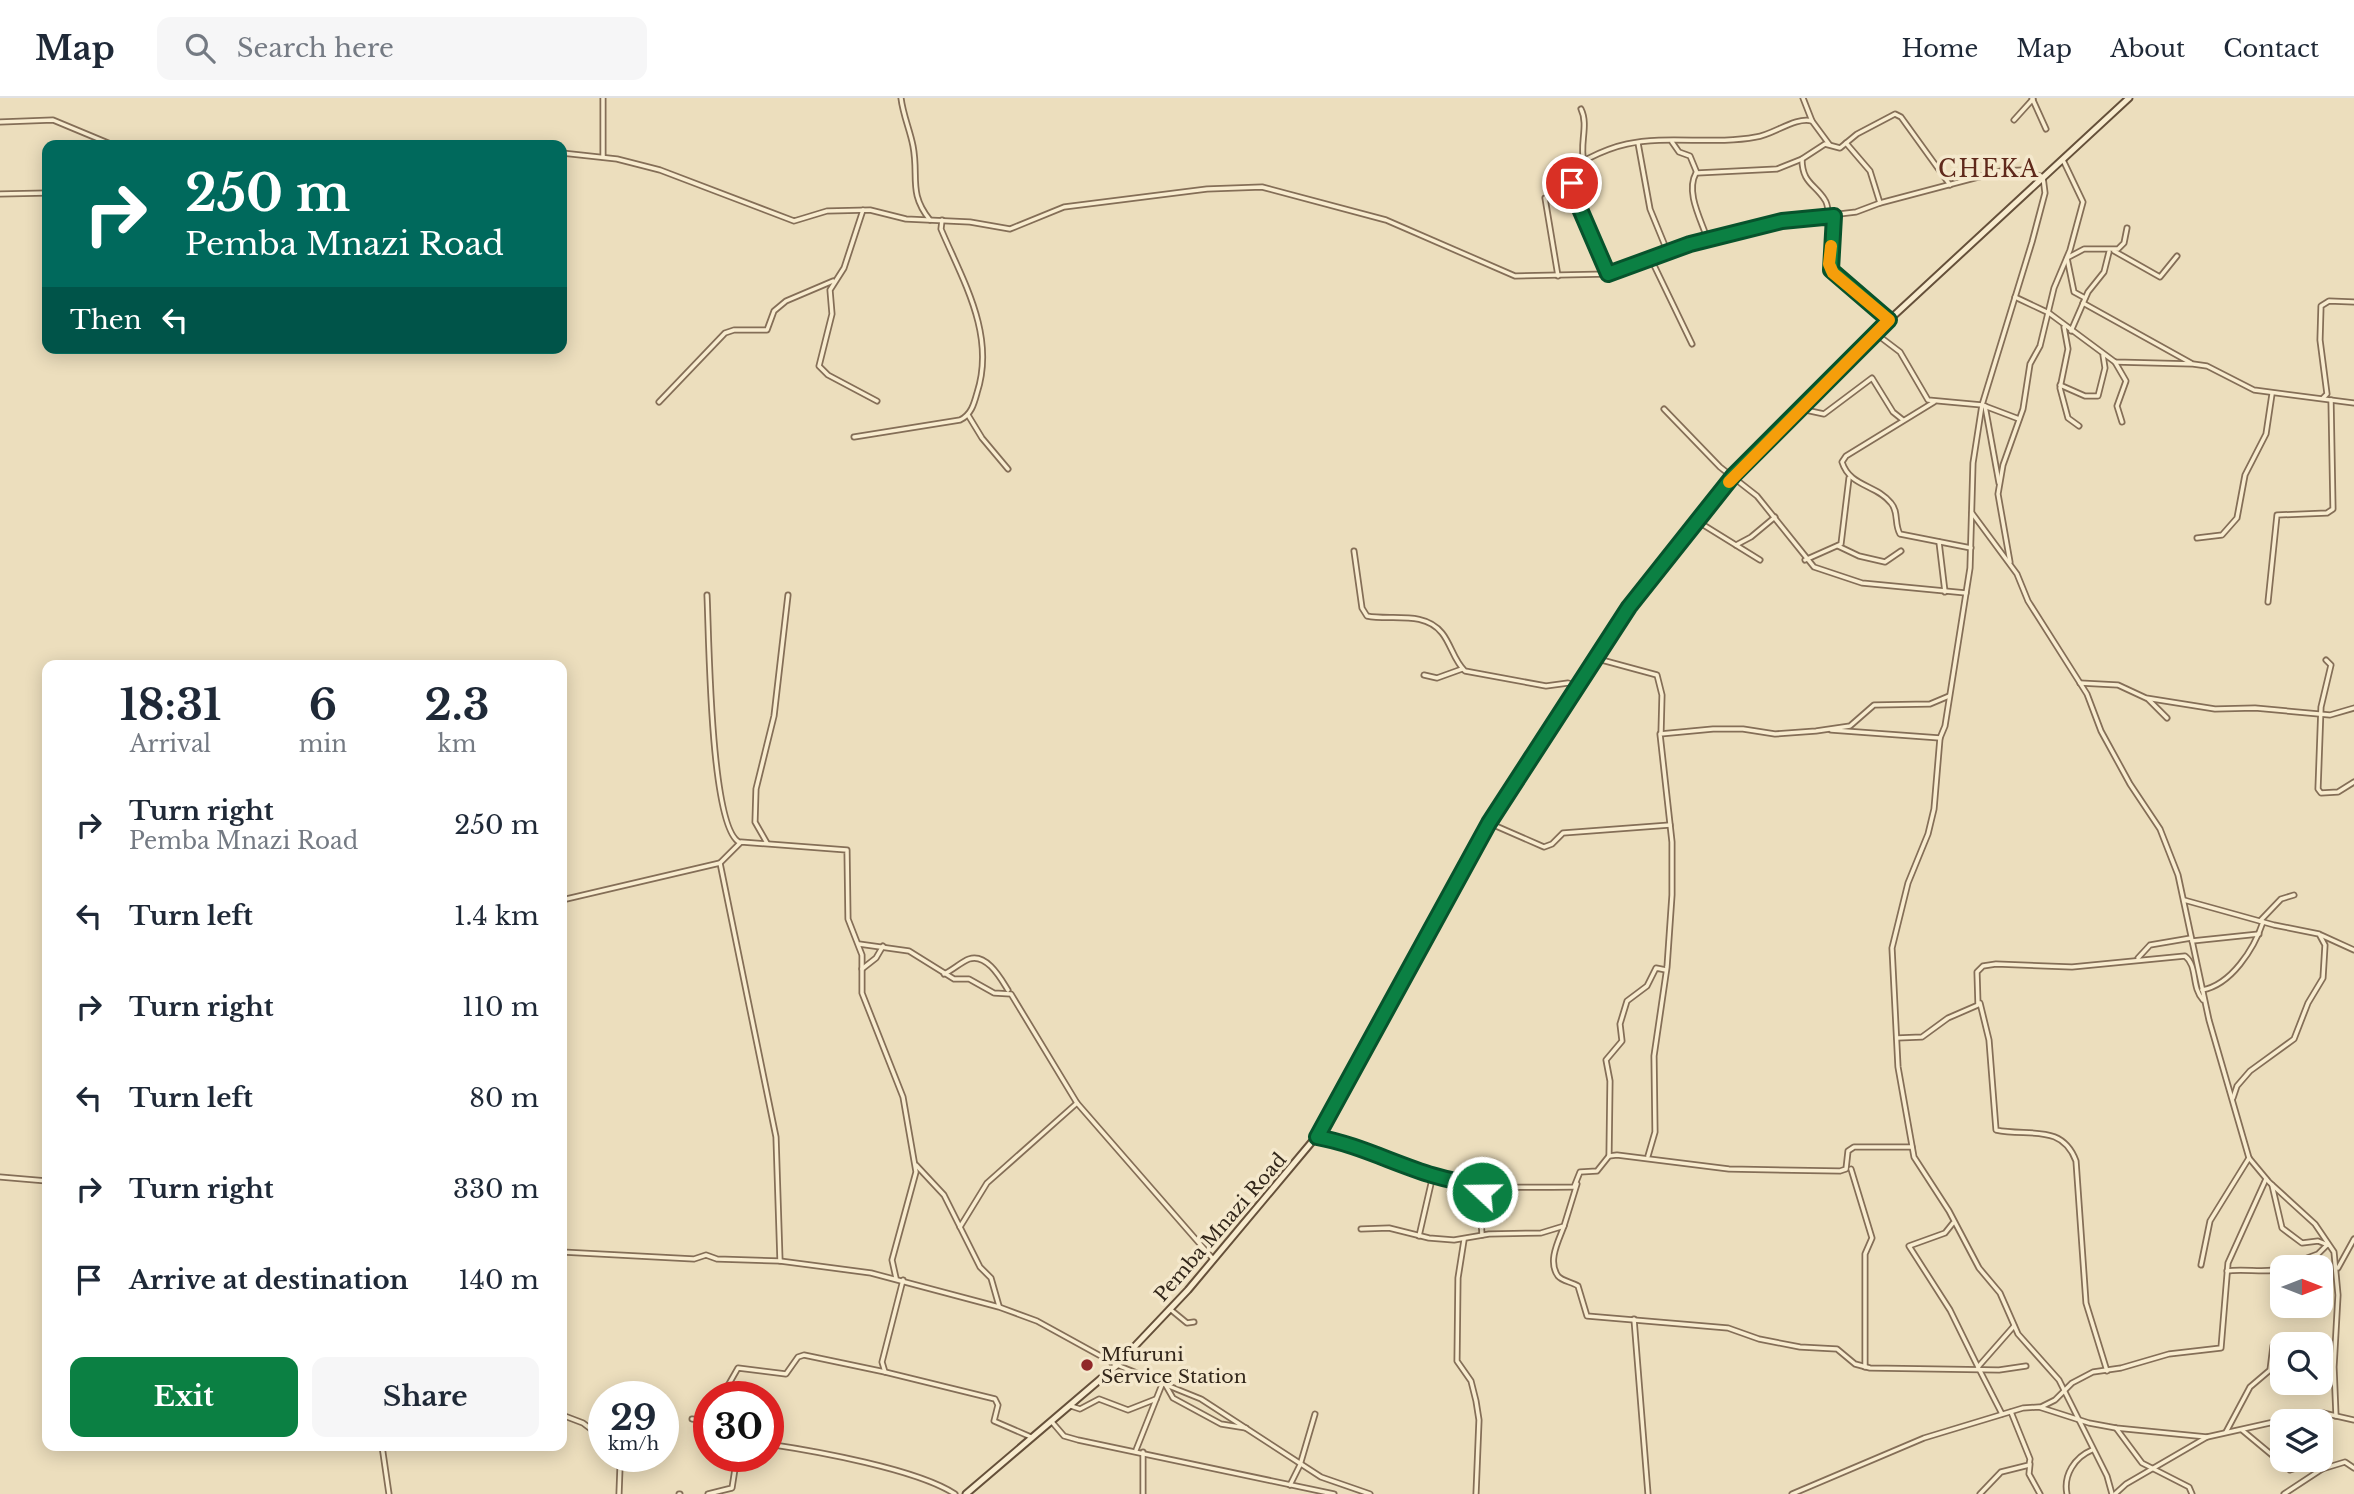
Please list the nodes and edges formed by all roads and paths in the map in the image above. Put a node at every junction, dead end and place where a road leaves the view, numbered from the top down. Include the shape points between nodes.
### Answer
1 (603, 98) edge
2 (901, 98) edge
3 (1802, 98) edge
4 (2129, 98) edge
5 (2033, 99) edge
6 (1581, 109) dead end
7 (2014, 120) dead end
8 (1812, 121) junction
9 (0, 122) edge
10 (2046, 129) dead end
11 (101, 140) edge
12 (1672, 142) junction
13 (1638, 143) junction
14 (1846, 143) junction
15 (1829, 144) junction
16 (567, 153) edge
17 (603, 157) junction
18 (1802, 159) junction
19 (2063, 160) junction
20 (1584, 162) junction
21 (1572, 165) junction
22 (1697, 173) junction
23 (2043, 177) junction
24 (1950, 185) junction
25 (1574, 192) junction
26 (42, 193) edge
27 (0, 194) edge
28 (1550, 196) junction
29 (1881, 202) junction
30 (863, 210) junction
31 (1831, 217) junction
32 (930, 220) junction
33 (942, 220) junction
34 (2127, 228) dead end
35 (1708, 241) junction
36 (2112, 251) junction
37 (1668, 253) junction
38 (2178, 256) dead end
39 (2067, 258) junction
40 (1651, 259) junction
41 (1608, 274) junction
42 (1559, 276) junction
43 (833, 281) junction
44 (2015, 297) junction
45 (2084, 300) junction
46 (2354, 302) edge
47 (2049, 313) junction
48 (1889, 320) junction
49 (2064, 325) junction
50 (2071, 331) junction
51 (1875, 333) junction
52 (1692, 344) dead end
53 (2103, 355) junction
54 (2115, 362) junction
55 (2193, 364) junction
56 (2060, 385) junction
57 (2272, 394) junction
58 (2322, 398) junction
59 (2331, 400) junction
60 (877, 401) dead end
61 (659, 402) dead end
62 (1934, 402) junction
63 (2354, 403) edge
64 (1983, 406) junction
65 (1801, 409) junction
66 (1664, 410) dead end
67 (968, 415) junction
68 (2019, 419) junction
69 (1903, 420) junction
70 (2122, 422) dead end
71 (2079, 426) dead end
72 (854, 438) dead end
73 (1009, 469) dead end
74 (1733, 476) junction
75 (1849, 477) junction
76 (1999, 486) junction
77 (1972, 512) junction
78 (1775, 517) junction
79 (1697, 521) junction
80 (2197, 538) dead end
81 (1938, 542) junction
82 (1736, 545) junction
83 (1838, 546) junction
84 (1971, 548) junction
85 (1353, 551) dead end
86 (1901, 551) dead end
87 (1760, 560) dead end
88 (1805, 560) junction
89 (2010, 565) junction
90 (1945, 592) junction
91 (1966, 593) junction
92 (707, 594) dead end
93 (788, 595) dead end
94 (2268, 602) dead end
95 (1595, 658) junction
96 (2326, 660) dead end
97 (1462, 669) junction
98 (1424, 675) dead end
99 (2080, 683) junction
100 (1578, 687) junction
101 (1950, 696) junction
102 (2146, 698) junction
103 (2354, 708) edge
104 (2321, 715) junction
105 (2167, 718) dead end
106 (1828, 729) junction
107 (1661, 733) junction
108 (1940, 738) junction
109 (2354, 782) edge
110 (1489, 823) junction
111 (1670, 825) junction
112 (739, 842) junction
113 (767, 843) junction
114 (720, 863) junction
115 (2294, 895) dead end
116 (567, 899) edge
117 (2184, 900) junction
118 (2262, 922) junction
119 (2259, 934) junction
120 (2319, 934) junction
121 (2192, 939) junction
122 (859, 944) junction
123 (883, 946) junction
124 (2354, 950) edge
125 (2137, 960) junction
126 (862, 969) junction
127 (1666, 971) junction
128 (944, 974) junction
129 (2202, 990) junction
130 (1009, 992) junction
131 (2205, 1001) junction
132 (1980, 1003) junction
133 (1897, 1038) junction
134 (2233, 1100) junction
135 (1077, 1103) junction
136 (1317, 1137) junction
137 (1912, 1147) junction
138 (1609, 1156) junction
139 (1648, 1156) junction
140 (2249, 1158) junction
141 (914, 1164) junction
142 (1851, 1169) dead end
143 (1433, 1175) junction
144 (0, 1177) edge
145 (2266, 1179) junction
146 (42, 1181) edge
147 (1577, 1182) junction
148 (1479, 1184) junction
149 (2272, 1185) junction
150 (1953, 1223) junction
151 (1564, 1226) junction
152 (960, 1227) junction
153 (1361, 1229) dead end
154 (1482, 1235) junction
155 (1419, 1236) junction
156 (1464, 1240) junction
157 (2354, 1240) edge
158 (2329, 1244) junction
159 (567, 1252) edge
160 (2315, 1255) edge
161 (1213, 1259) junction
162 (780, 1261) junction
163 (2201, 1265) dead end
164 (2337, 1269) junction
165 (2227, 1271) junction
166 (2270, 1271) edge
167 (896, 1278) junction
168 (902, 1280) junction
169 (999, 1307) junction
170 (1170, 1309) junction
171 (1634, 1319) junction
172 (1194, 1322) dead end
173 (2014, 1326) junction
174 (1118, 1365) junction
175 (2026, 1366) dead end
176 (1865, 1367) junction
177 (1978, 1368) junction
178 (2270, 1370) edge
179 (2107, 1371) junction
180 (885, 1372) junction
181 (731, 1381) edge
182 (1164, 1383) junction
183 (2065, 1390) junction
184 (1156, 1399) junction
185 (1069, 1405) junction
186 (2039, 1407) junction
187 (2011, 1412) junction
188 (1315, 1414) dead end
189 (2002, 1414) junction
190 (2336, 1416) junction
191 (567, 1417) edge
192 (2077, 1419) junction
193 (1051, 1420) junction
194 (2354, 1420) edge
195 (588, 1427) edge
196 (1248, 1428) junction
197 (2116, 1428) junction
198 (2240, 1429) junction
199 (2226, 1432) junction
200 (1031, 1437) junction
201 (2207, 1437) junction
202 (784, 1447) edge
203 (1136, 1450) junction
204 (2093, 1450) junction
205 (383, 1451) edge
206 (1143, 1452) junction
207 (2270, 1454) edge
208 (2030, 1462) junction
209 (1300, 1465) junction
210 (2333, 1466) edge
211 (2155, 1468) junction
212 (2354, 1468) edge
213 (620, 1472) edge
214 (734, 1472) edge
215 (2317, 1472) edge
216 (1290, 1485) junction
217 (389, 1494) edge
218 (619, 1494) edge
219 (708, 1494) edge
220 (955, 1494) edge
221 (966, 1494) edge
222 (1143, 1494) edge
223 (1334, 1494) edge
224 (1370, 1494) edge
225 (1476, 1494) edge
226 (1648, 1494) edge
227 (1792, 1494) edge
228 (1980, 1494) edge
229 (2040, 1494) edge
230 (2067, 1494) edge
231 (2113, 1494) edge
232 (2192, 1494) edge
233 (2284, 1494) edge

1 - 17 street
2 - 32 street via 913,143 916,195
3 - 8 street
4 - 19 main road, Pemba Mnazi Road
5 - 7 street
5 - 10 street
6 - 20 street
8 - 12 street via 1802,120 1752,138
8 - 15 street
9 - 11 street via 53,120
12 - 13 street
12 - 22 street via 1679,152 1690,156
13 - 20 street
13 - 37 street via 1650,209
14 - 15 street via 1840,148
14 - 24 street via 1898,115
14 - 29 street via 1870,171
15 - 18 street
16 - 17 street
17 - 30 street via 671,174 792,220 827,211
18 - 22 street via 1777,169
18 - 31 street via 1806,178 1825,200
19 - 23 main road, Pemba Mnazi Road
19 - 39 street via 2083,198
20 - 21 street
21 - 25 street
21 - 28 street via 1549,181
22 - 35 street via 1695,202
23 - 24 street via 2008,169
23 - 44 street via 2044,199
23 - 48 main road, Pemba Mnazi Road
24 - 29 street
25 - 28 street
25 - 41 street
26 - 27 street
28 - 42 street via 1545,198
29 - 31 street
30 - 32 street
30 - 43 street via 844,268
31 - 35 street via 1782,221
31 - 48 street via 1831,270
32 - 33 street
33 - 42 street via 1016,228 1064,207 1207,189 1262,187 1386,220 1510,276
33 - 67 street via 941,229 981,328 983,367
34 - 36 street via 2124,243
35 - 37 street
36 - 38 street via 2160,277
36 - 39 street via 2084,249
36 - 45 street
37 - 40 street
39 - 45 street via 2074,292
39 - 47 street
40 - 41 street
40 - 52 street
41 - 42 street
43 - 60 street via 829,294 832,314 819,368
43 - 61 street via 786,301 774,311 767,330 725,333
44 - 47 street
44 - 64 street
45 - 50 street
45 - 55 street
46 - 58 street via 2329,300 2322,306 2321,359 2327,394
47 - 49 street
47 - 68 street via 2030,364
48 - 51 main road, Pemba Mnazi Road
49 - 50 street
49 - 56 street via 2068,349
50 - 53 street
51 - 62 street via 1900,352 1926,399
51 - 65 main road, Pemba Mnazi Road
53 - 54 street
53 - 56 street via 2105,368 2098,396 2085,396
54 - 55 street
54 - 70 street via 2126,381 2117,406
55 - 57 street
56 - 71 street via 2068,418
57 - 58 street
57 - 80 street via 2266,434 2245,475 2237,518 2222,536
58 - 59 street
59 - 63 street
59 - 94 street via 2333,509 2277,515
62 - 64 street
62 - 69 street
64 - 68 street
64 - 76 street
64 - 77 street via 1973,463
65 - 69 street via 1824,414 1872,378
65 - 74 main road, Pemba Mnazi Road
66 - 74 street
67 - 72 street
67 - 73 street
68 - 76 street
69 - 75 street via 1846,456 1842,462
74 - 78 street
74 - 79 main road, Pemba Mnazi Road
75 - 81 street via 1890,502 1900,534
75 - 83 street via 1845,529
76 - 89 street
77 - 84 street
77 - 89 street
78 - 82 street
78 - 88 street
79 - 82 street
79 - 95 main road, Pemba Mnazi Road via 1655,570
81 - 84 street
81 - 90 street
82 - 87 street
83 - 86 street via 1885,562
83 - 88 street
84 - 91 street
85 - 97 street via 1365,614 1401,616 1437,628
88 - 90 street via 1844,579
89 - 99 street
90 - 91 street
91 - 101 street
92 - 112 street via 710,695 721,800 728,833
93 - 113 street via 774,716 756,789 755,822
95 - 100 main road, Pemba Mnazi Road
95 - 107 street via 1657,675 1662,695
96 - 104 street via 2331,664
97 - 98 street via 1437,678
97 - 100 street via 1546,686 1568,682
99 - 102 street via 2118,685
99 - 117 street via 2130,784 2160,829
100 - 110 main road, Pemba Mnazi Road
101 - 106 street via 1930,704 1874,705 1854,724
101 - 108 street
102 - 104 street via 2214,709 2287,709
102 - 105 street
103 - 104 street
104 - 109 street via 2319,792 2338,792
106 - 107 street via 1788,734 1743,729
106 - 108 street
107 - 111 street
108 - 133 street via 1931,822 1893,937
110 - 111 street via 1544,847 1563,833
110 - 136 main road, Pemba Mnazi Road
111 - 127 street via 1672,895
112 - 113 street
112 - 114 street
113 - 122 street via 847,850 848,919
114 - 116 street
114 - 162 street via 776,1137
115 - 118 street via 2281,899
117 - 118 street
117 - 121 street
118 - 119 street
118 - 120 street
119 - 121 street
119 - 129 street via 2231,976 2216,988
120 - 124 street
120 - 134 street via 2325,945 2323,978 2294,1039 2250,1071 2233,1093
121 - 125 street via 2150,944
121 - 129 street
122 - 123 street
122 - 126 street
123 - 126 street
123 - 128 street via 909,951
125 - 131 street via 2185,956 2192,962 2197,990
125 - 132 street via 2072,967 1983,967 1978,972
126 - 141 street via 864,1002 903,1097
127 - 138 street via 1656,968 1645,988 1628,999 1620,1024 1622,1041 1606,1060
127 - 139 street via 1654,1055 1655,1132
128 - 130 street via 995,993
128 - 130 street via 976,959 992,967
129 - 131 street
130 - 135 street
131 - 134 street
132 - 133 street via 1948,1017 1922,1037
132 - 179 street via 1989,1041 1996,1130 2058,1136 2071,1148 2076,1161 2086,1303
133 - 137 street
134 - 140 street
135 - 152 street via 986,1183
135 - 161 street
136 - 143 street via 1357,1145
136 - 161 main road, Pemba Mnazi Road
137 - 139 street via 1854,1147 1848,1151 1846,1169 1840,1171 1729,1169
137 - 150 street
138 - 139 street
138 - 147 street via 1597,1171 1580,1172
140 - 145 street
140 - 163 street via 2210,1221
141 - 152 street via 944,1195
141 - 167 street via 915,1181 892,1260
142 - 176 street via 1872,1238 1865,1254
143 - 148 street
143 - 155 street
144 - 146 street
145 - 149 street
145 - 165 street
147 - 148 street via 1574,1187
147 - 151 street
148 - 154 street
149 - 158 street via 2315,1224
149 - 158 street via 2282,1228 2302,1242
150 - 173 street via 2000,1293
150 - 177 street via 1945,1233 1909,1246 1950,1310
151 - 154 street via 1542,1233
151 - 171 street via 1555,1265 1560,1278 1578,1286 1584,1313 1595,1318
152 - 169 street via 990,1278
153 - 155 street via 1389,1228
154 - 156 street
155 - 156 street
156 - 225 street via 1458,1278 1457,1361 1471,1381 1476,1401
157 - 164 street
158 - 160 street
158 - 164 street
159 - 162 street
161 - 170 main road, Pemba Mnazi Road
162 - 167 street
164 - 190 street
165 - 166 street via 2255,1267
165 - 179 street via 2221,1348 2169,1354
167 - 168 street
168 - 169 street
168 - 180 street via 883,1362
169 - 174 street via 1037,1321
170 - 172 street via 1187,1323
170 - 174 main road, Pemba Mnazi Road
171 - 176 street via 1714,1326 1800,1347 1837,1349
171 - 226 street
173 - 177 street
173 - 183 street
174 - 182 street
174 - 185 main road, Pemba Mnazi Road
175 - 177 street
176 - 177 street
177 - 189 street
178 - 199 street via 2250,1387
179 - 183 street via 2085,1376
180 - 181 street via 804,1355 786,1374 738,1368
180 - 200 street via 995,1399 994,1421
182 - 184 street
182 - 196 street
182 - 196 street via 1173,1398 1221,1424
183 - 186 street
183 - 192 street
184 - 185 street via 1128,1410 1099,1399 1080,1409
184 - 203 street
185 - 193 main road, Pemba Mnazi Road
186 - 187 street
186 - 192 street
187 - 189 street
187 - 208 street
188 - 209 street
189 - 227 street via 1924,1438
190 - 194 street
190 - 198 street via 2310,1414
191 - 195 street
192 - 197 street
192 - 204 street
193 - 200 main road, Pemba Mnazi Road
193 - 203 street via 1064,1436
196 - 209 street
197 - 201 street
197 - 211 street via 2142,1463
198 - 199 street
198 - 207 street
199 - 201 street
200 - 221 main road, Pemba Mnazi Road
201 - 211 street
202 - 220 street via 872,1465
203 - 206 street
204 - 230 street via 2076,1459 2070,1469
204 - 231 street
205 - 217 street
206 - 216 street
206 - 222 street
208 - 228 street via 2001,1472
208 - 229 street via 2029,1474
209 - 216 street
209 - 224 street via 1321,1478
210 - 212 street via 2345,1462
211 - 231 street
211 - 232 street via 2189,1487
213 - 218 street
214 - 219 street via 732,1488
215 - 233 street
216 - 223 street

